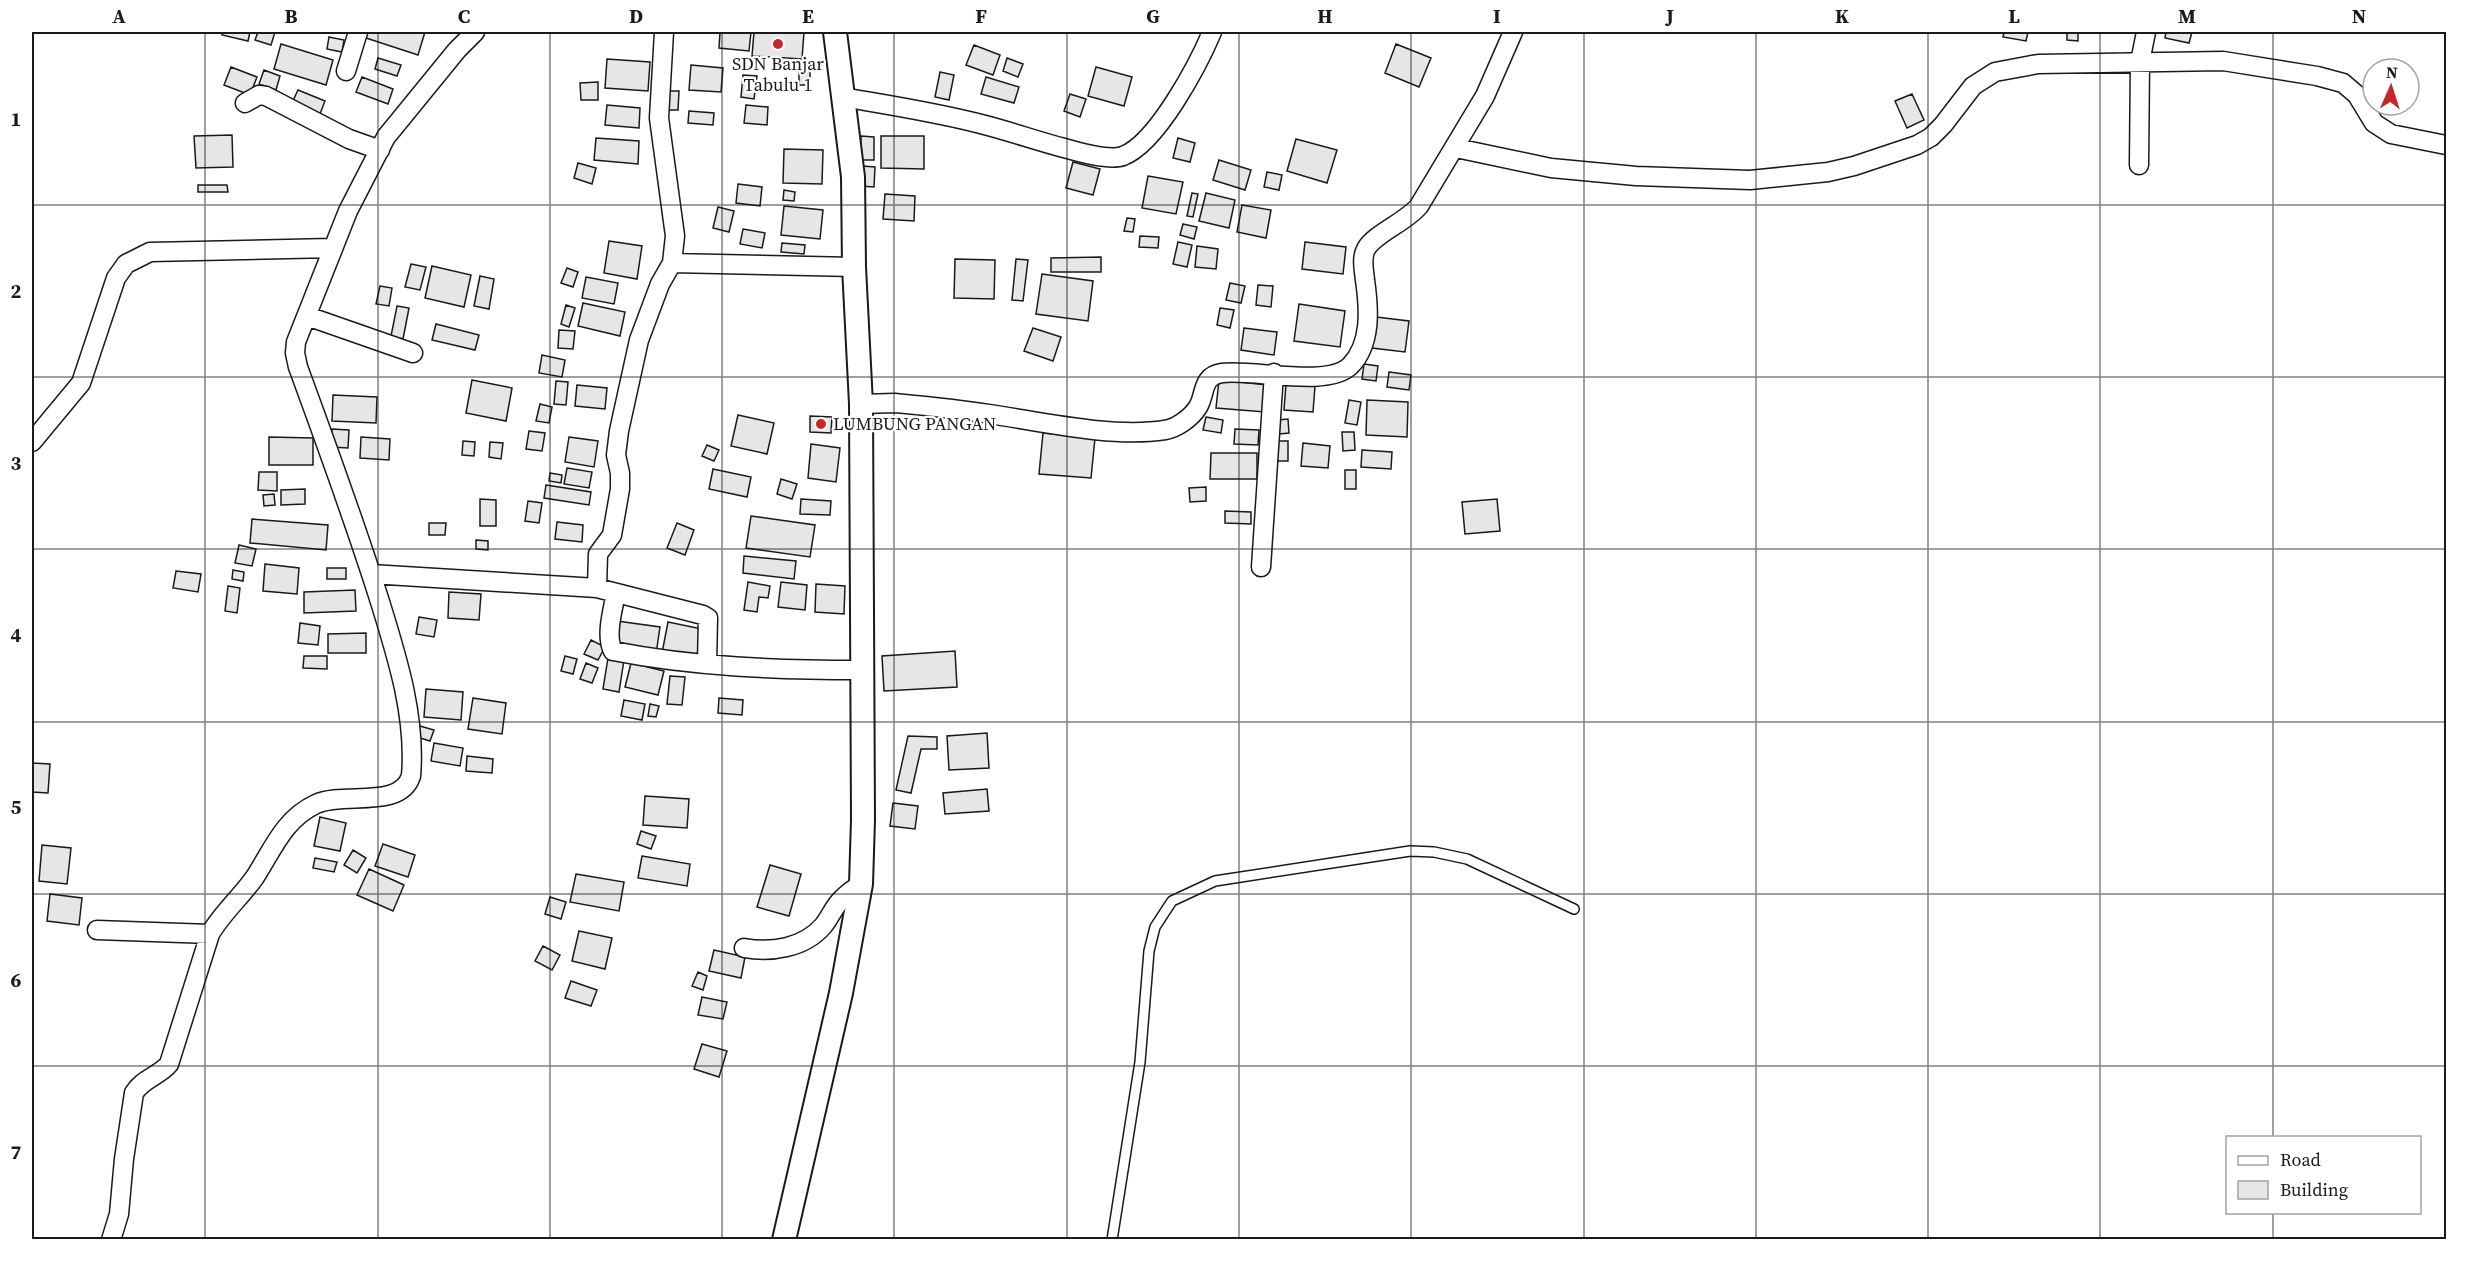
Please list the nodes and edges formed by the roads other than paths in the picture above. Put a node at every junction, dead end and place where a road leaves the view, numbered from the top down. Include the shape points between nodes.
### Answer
1 (358, 32) edge
2 (475, 32) edge
3 (664, 32) edge
4 (835, 32) edge
5 (1212, 32) edge
6 (1514, 32) edge
7 (2146, 32) edge
8 (2140, 62) junction
9 (346, 71) dead end
10 (842, 97) junction
11 (244, 103) dead end
12 (2446, 145) edge
13 (1456, 148) junction
14 (380, 150) junction
15 (2139, 165) dead end
16 (332, 248) junction
17 (672, 263) junction
18 (854, 267) junction
19 (307, 316) junction
20 (413, 353) dead end
21 (1274, 373) junction
22 (861, 404) junction
23 (32, 442) edge
24 (1261, 567) dead end
25 (371, 574) junction
26 (597, 588) junction
27 (616, 593) junction
28 (707, 664) junction
29 (861, 670) junction
30 (861, 884) junction
31 (1574, 909) dead end
32 (97, 930) dead end
33 (210, 934) junction
34 (744, 948) dead end
35 (111, 1239) edge
36 (784, 1239) edge
37 (1112, 1239) edge

1 - 9 street
2 - 14 street via 386,137
3 - 17 street via 659,118 675,236
4 - 10 street
5 - 10 street via 1163,117 1143,143 1121,157 1088,155 981,124
6 - 13 street
7 - 8 street
8 - 12 street via 2223,61 2343,83 2357,95 2374,123 2391,134
8 - 13 street via 2038,64 1995,72 1972,86 1943,125 1924,141 1828,171 1750,180 1636,176 1551,168
8 - 15 street
10 - 18 street via 853,177
11 - 14 street via 259,95 266,96 349,139
13 - 21 street via 1412,215 1366,249 1363,260 1368,319 1363,348 1349,367 1334,375 1315,377
14 - 16 street
16 - 19 street
16 - 23 street via 150,252 126,264 116,278 81,383
17 - 18 street
17 - 26 street via 639,340 618,431 620,489 612,535 598,554
18 - 22 street
19 - 20 street
19 - 25 street via 296,342 298,367
21 - 22 street via 1212,376 1205,384 1199,407 1184,422 1166,430 1113,431 895,403
21 - 24 street
22 - 29 street
25 - 26 street
25 - 33 street via 406,693 412,766 409,784 397,794 336,798 301,813 280,834 254,878
26 - 27 street
27 - 28 street via 706,616
27 - 28 street via 611,631 613,651
28 - 29 street
29 - 30 street
30 - 34 street via 841,899 810,938 788,947 761,951
30 - 36 street via 836,1016
31 - 37 lane via 1467,859 1410,851 1215,882 1172,901 1155,927 1149,951 1140,1062
32 - 33 street
33 - 35 street via 169,1064 134,1093 119,1214

